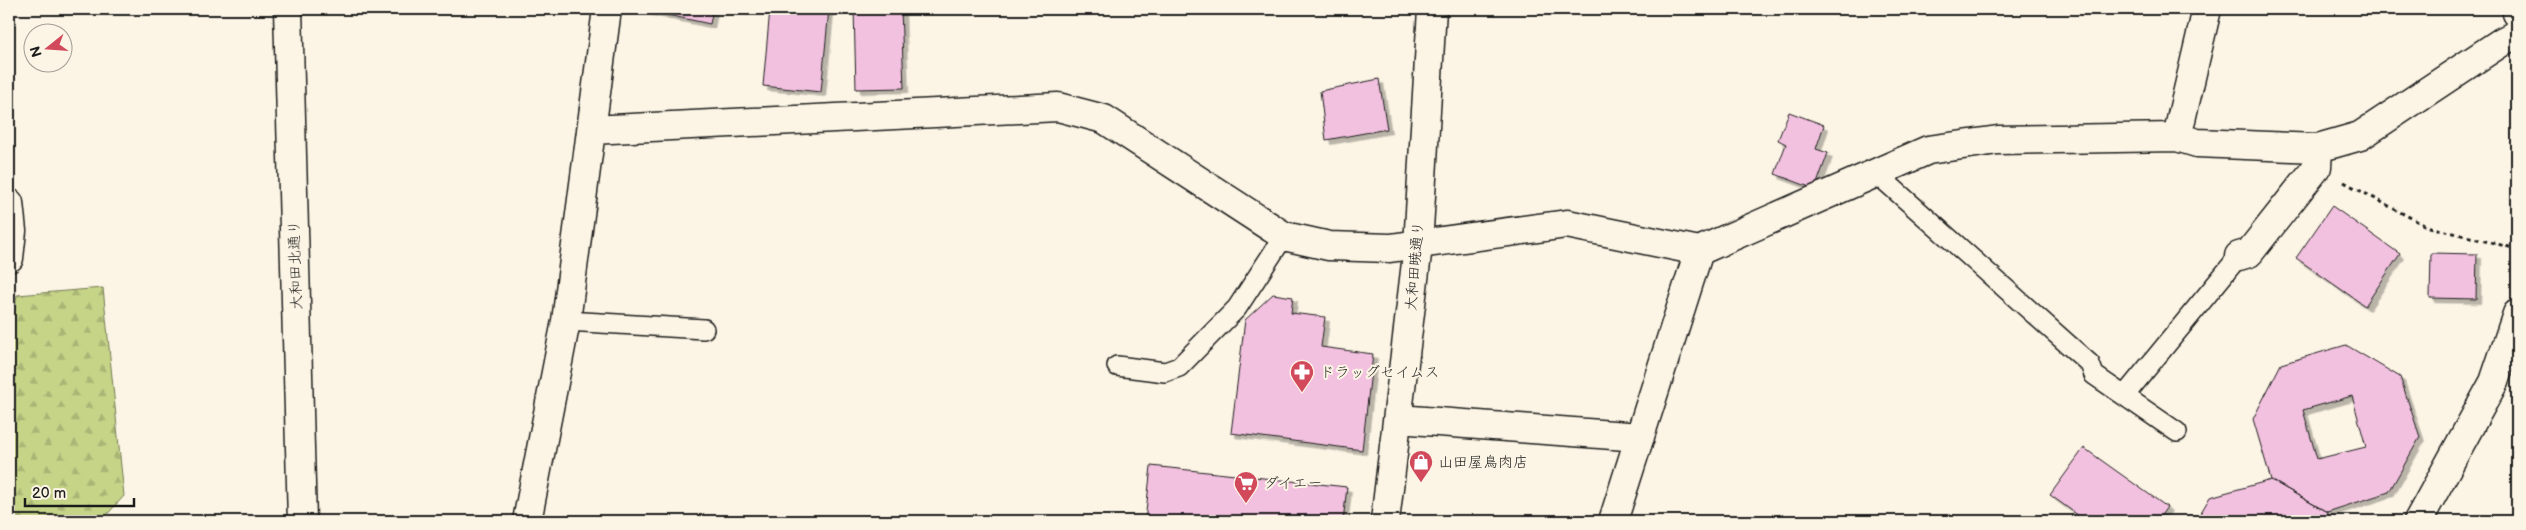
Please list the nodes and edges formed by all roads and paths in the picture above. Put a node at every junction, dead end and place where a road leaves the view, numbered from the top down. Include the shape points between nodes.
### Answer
1 (288, 9) edge
2 (607, 9) edge
3 (1432, 9) edge
4 (2208, 9) edge
5 (2517, 9) edge
6 (2517, 13) edge
7 (2517, 34) edge
8 (591, 130) junction
9 (2177, 137) junction
10 (2318, 158) junction
11 (1876, 173) junction
12 (9, 203) edge
13 (1284, 236) junction
14 (1418, 246) junction
15 (2517, 249) edge
16 (1699, 251) junction
17 (2239, 256) joint
18 (9, 258) edge
19 (2517, 314) edge
20 (566, 322) junction
21 (704, 329) dead end
22 (1117, 366) dead end
23 (2124, 396) junction
24 (1398, 419) junction
25 (2177, 432) dead end
26 (1640, 437) junction
27 (302, 521) edge
28 (527, 521) edge
29 (1385, 521) edge
30 (1613, 521) edge
31 (2418, 521) edge

1 - 27 street, 大和田北通り
2 - 8 street
3 - 14 street, 大和田暁通り
4 - 9 street
5 - 6 street
7 - 10 street via 2360,136
8 - 13 street via 1058,107 1104,119
8 - 20 street
9 - 10 street via 2197,143
9 - 11 street via 1998,140 1928,150
10 - 15 path via 2426,226
10 - 17 street via 2249,253
11 - 16 street
11 - 23 lane via 2090,364 2094,375
12 - 18 street via 12,231
13 - 14 street via 1329,246
13 - 22 lane via 1237,308 1179,367 1165,372
14 - 16 street via 1567,224
14 - 24 street, 大和田暁通り
16 - 26 street
17 - 23 lane
19 - 31 street via 2494,382
20 - 21 lane
20 - 28 street
23 - 25 lane
24 - 26 street
24 - 29 street, 大和田暁通り
26 - 30 street

